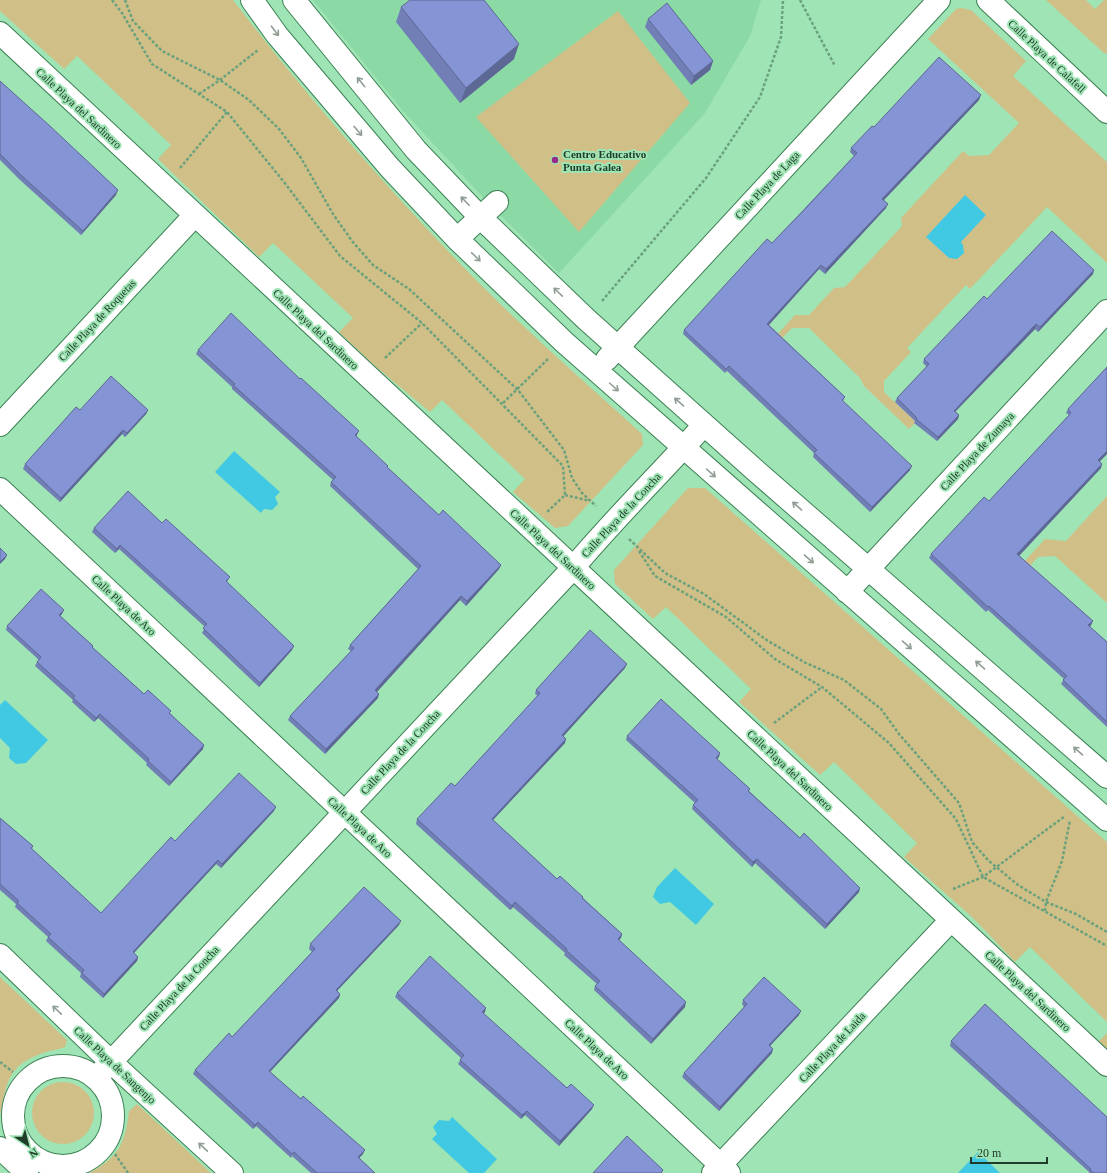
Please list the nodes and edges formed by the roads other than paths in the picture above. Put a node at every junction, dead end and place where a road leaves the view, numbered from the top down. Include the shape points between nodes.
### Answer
1 (252, 0) edge
2 (294, 0) edge
3 (939, 0) edge
4 (988, 0) edge
5 (0, 33) edge
6 (1107, 112) edge
7 (497, 202) dead end
8 (194, 216) junction
9 (480, 217) junction
10 (458, 239) junction
11 (1107, 311) edge
12 (617, 347) junction
13 (596, 370) junction
14 (0, 425) edge
15 (704, 425) junction
16 (683, 448) junction
17 (0, 489) edge
18 (573, 568) junction
19 (868, 568) junction
20 (847, 592) junction
21 (1107, 777) edge
22 (344, 812) junction
23 (1105, 813) edge
24 (952, 920) junction
25 (0, 955) edge
26 (111, 1062) junction
27 (1107, 1065) edge
28 (96, 1078) junction
29 (7, 1152) edge
30 (33, 1169) edge
31 (721, 1170) edge
32 (232, 1173) edge

1 -> 10 street via 277,35 390,168
9 -> 2 street via 416,150
3 - 12 street, Calle Playa de Laga
4 - 6 street, Calle Playa de Calafell
5 - 8 street, Calle Playa del Sardinero
7 - 9 street
8 - 14 street, Calle Playa de Roquetas
8 - 18 street, Calle Playa del Sardinero
9 - 10 street
12 -> 9 street
10 -> 13 street
11 - 19 street, Calle Playa de Zumaya
12 - 13 street, Calle Playa de Laga
15 -> 12 street
13 -> 16 street
15 - 16 street, Calle Playa de la Concha
19 -> 15 street
16 - 18 street, Calle Playa de la Concha via 613,521
16 -> 20 street
17 - 22 street, Calle Playa de Aro
18 - 22 street, Calle Playa de la Concha
18 - 24 street, Calle Playa del Sardinero
19 - 20 street, Calle Playa de Zumaya
21 -> 19 street
20 -> 23 street
22 - 26 street, Calle Playa de la Concha
22 - 31 street, Calle Playa de Aro
24 - 27 street, Calle Playa del Sardinero
24 - 31 street, Calle Playa de Laida
26 -> 25 street, Calle Playa de Sangenjo
26 - 28 street, Calle Playa de la Concha
32 -> 26 street, Calle Playa de Sangenjo
28 - 29 street via 77,1068 61,1066 44,1070 30,1078 14,1107 14,1124
28 - 30 street via 112,1101 114,1118 110,1134 102,1148 90,1159 74,1165
29 - 30 street via 29,1152

